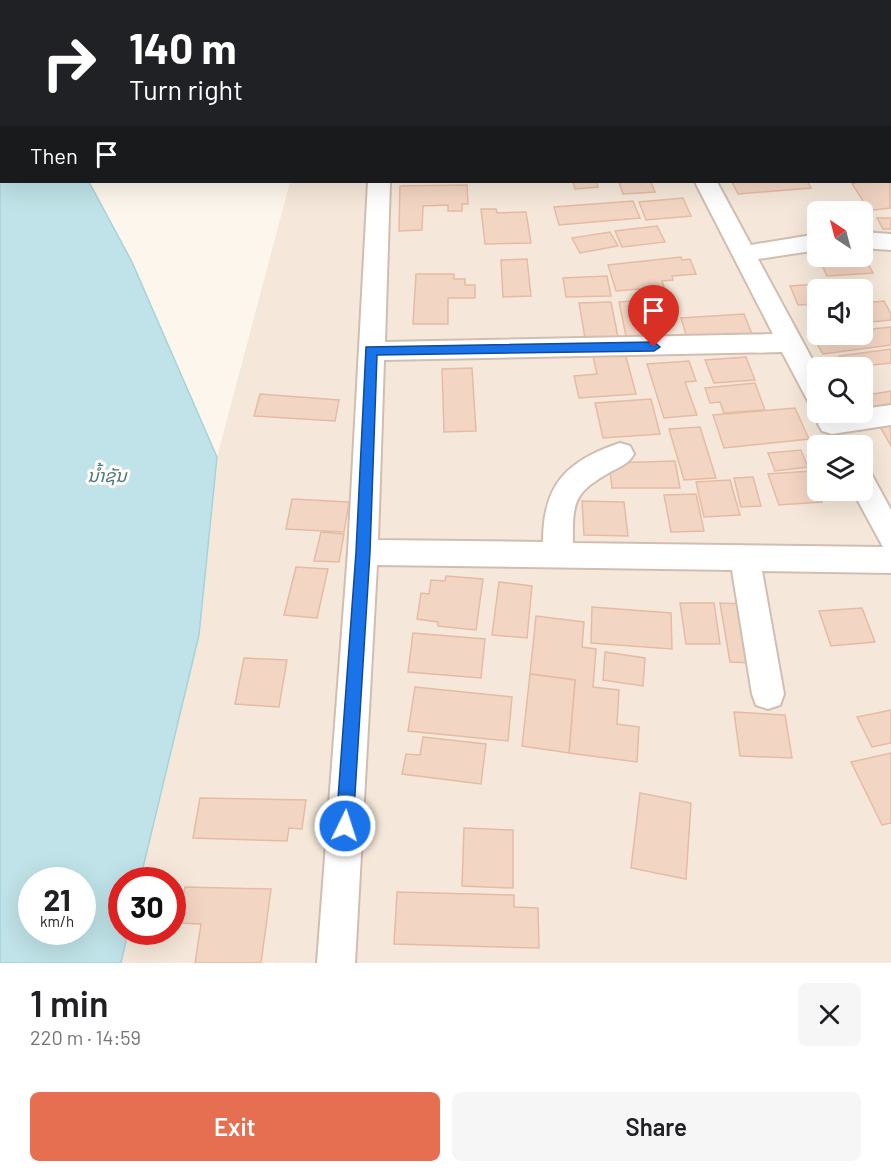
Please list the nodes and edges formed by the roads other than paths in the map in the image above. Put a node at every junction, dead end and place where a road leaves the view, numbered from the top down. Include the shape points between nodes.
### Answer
1 (379, 183) edge
2 (707, 183) edge
3 (873, 241) edge
4 (891, 242) edge
5 (807, 244) edge
6 (743, 254) junction
7 (790, 343) junction
8 (370, 351) junction
9 (807, 375) edge
10 (891, 415) edge
11 (834, 427) edge
12 (620, 454) dead end
13 (871, 501) edge
14 (891, 538) edge
15 (363, 552) junction
16 (558, 555) junction
17 (745, 558) junction
18 (891, 560) edge
19 (768, 694) dead end
20 (336, 963) edge

1 - 8 street
2 - 6 street
3 - 4 street
5 - 6 street
6 - 7 street
7 - 8 street
7 - 9 street
8 - 15 street
10 - 11 street
12 - 16 street via 576,477 563,494 558,511
13 - 14 street
15 - 16 street
15 - 20 street
16 - 17 street
17 - 18 street
17 - 19 street

